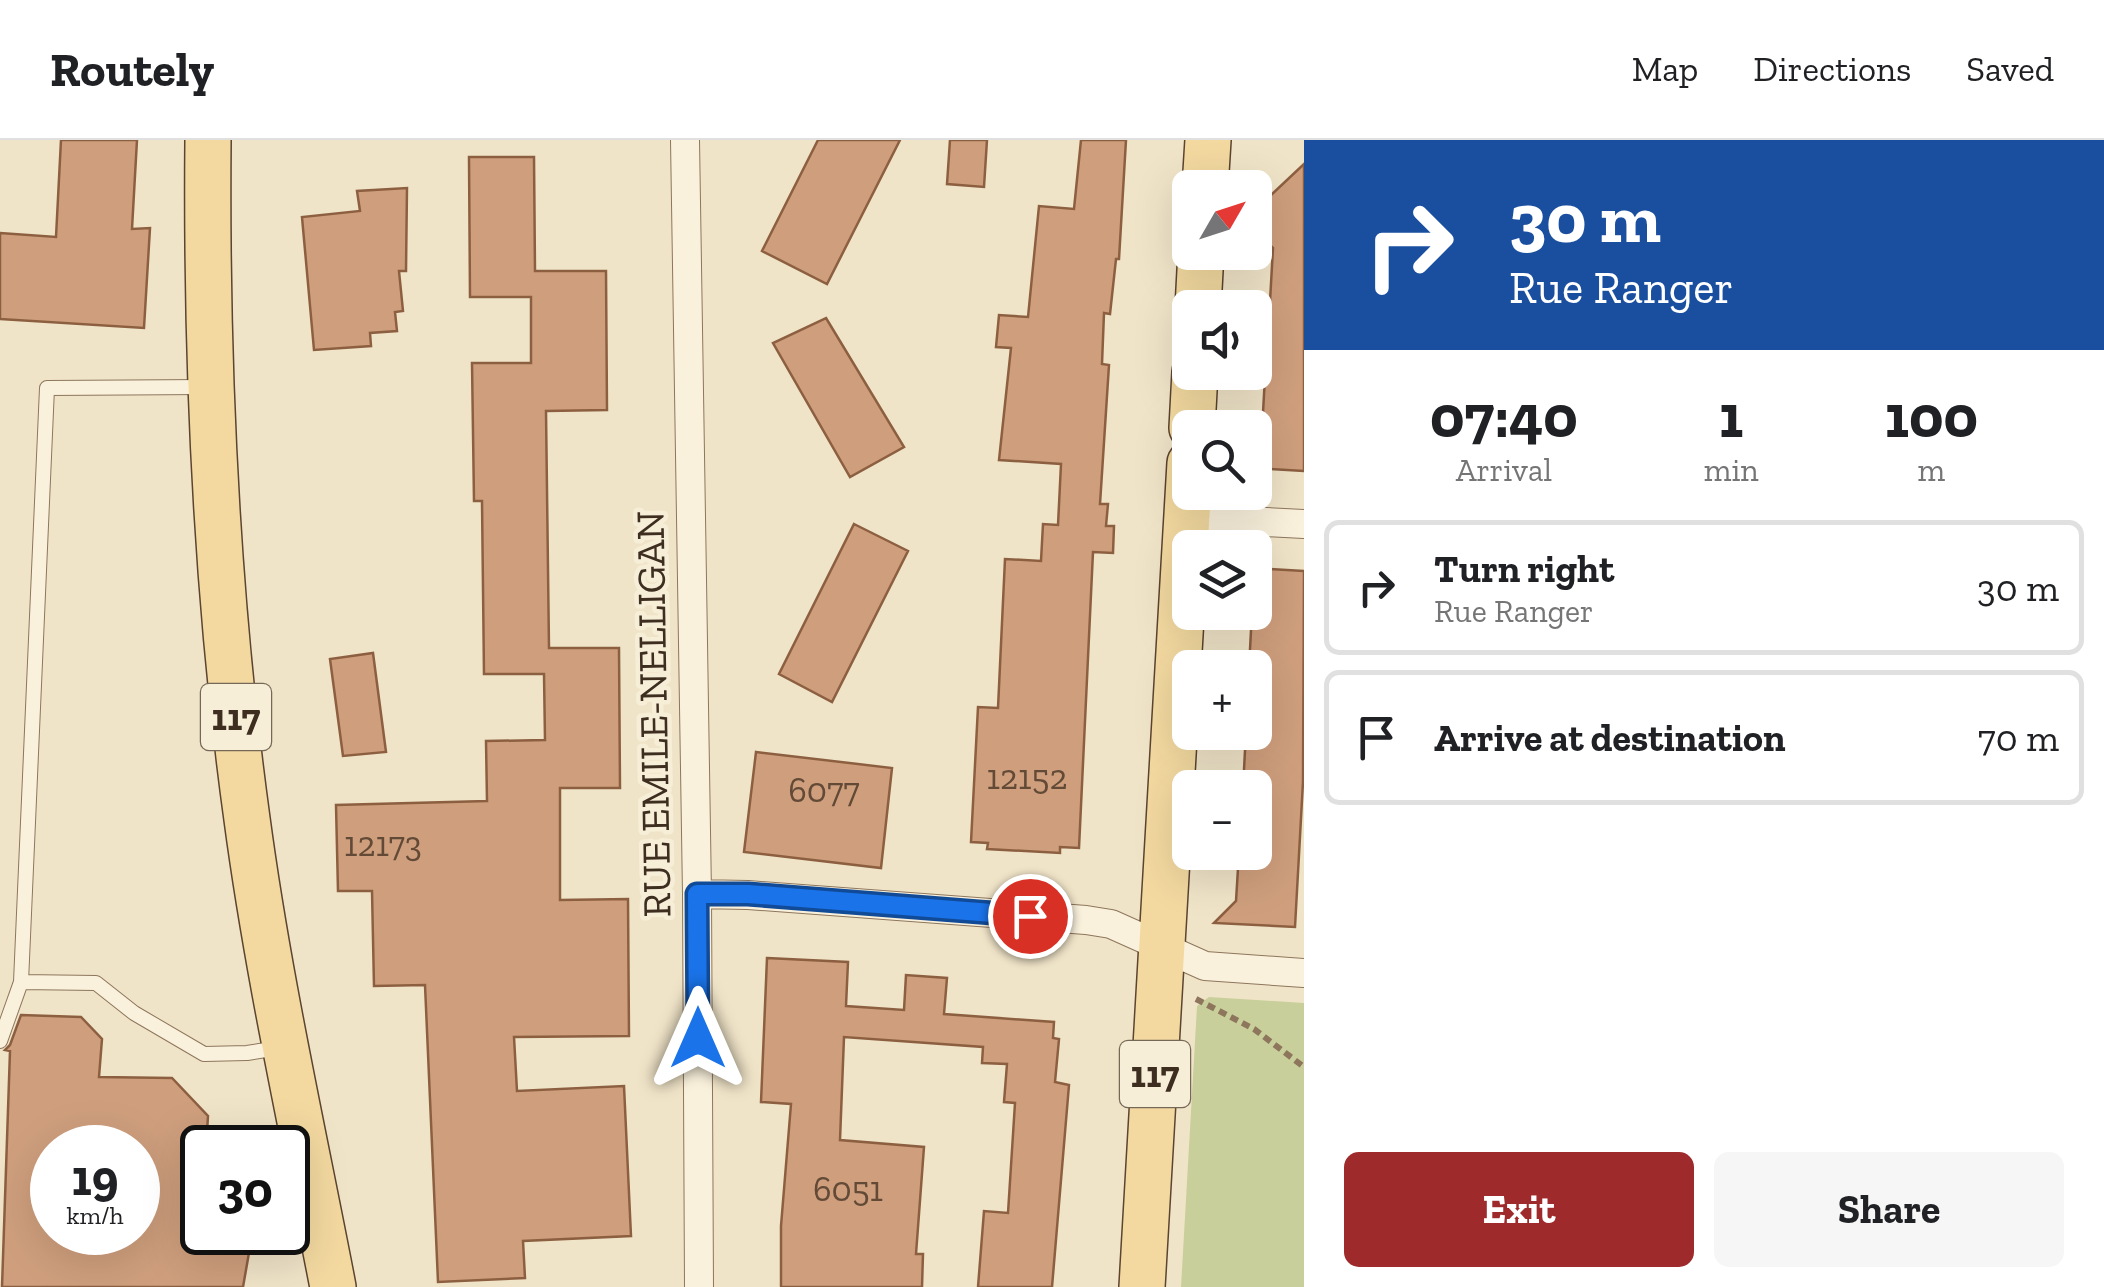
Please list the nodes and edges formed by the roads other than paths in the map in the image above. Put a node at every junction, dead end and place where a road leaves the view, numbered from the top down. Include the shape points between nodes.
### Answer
1 (208, 140) edge
2 (685, 140) edge
3 (1208, 140) edge
4 (1206, 170) edge
5 (210, 387) junction
6 (1188, 510) edge
7 (1188, 518) junction
8 (1304, 524) edge
9 (697, 894) junction
10 (1162, 946) junction
11 (1304, 973) edge
12 (21, 982) junction
13 (0, 1041) edge
14 (286, 1046) junction
15 (332, 1287) edge
16 (699, 1287) edge
17 (1142, 1287) edge

1 - 5 main road, 117
2 - 9 street, RUE EMILE-NELLIGAN
3 - 4 main road
5 - 12 lane via 47,388
5 - 14 main road, 117 via 240,763
6 - 7 main road, 117
7 - 8 street
7 - 10 main road, 117
9 - 10 street via 1086,920
9 - 16 street, RUE EMILE-NELLIGAN
10 - 11 street via 1211,967
10 - 17 main road, 117
12 - 13 lane
12 - 14 lane via 96,983 204,1054
14 - 15 main road, 117

